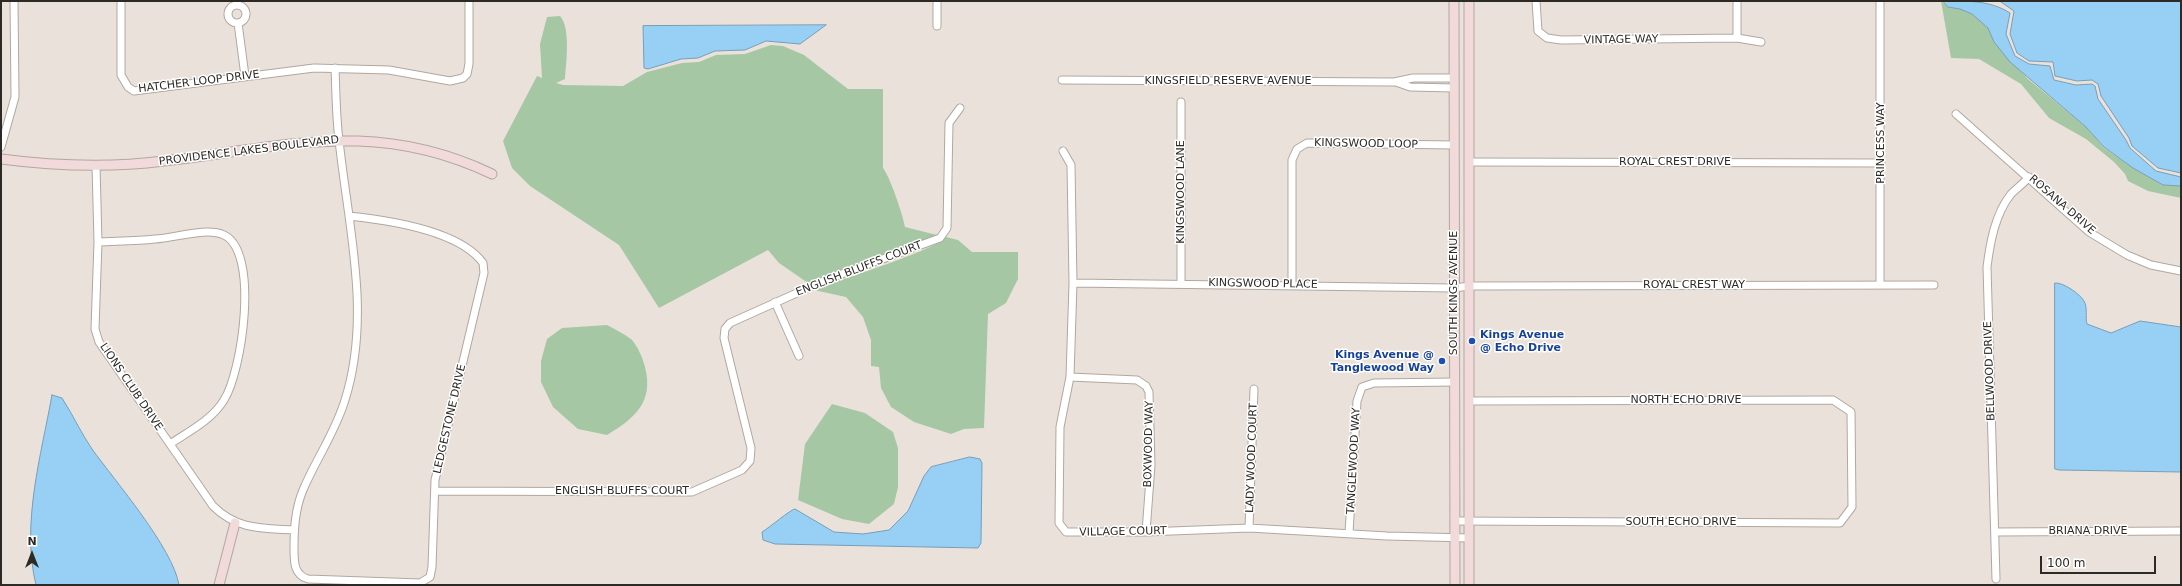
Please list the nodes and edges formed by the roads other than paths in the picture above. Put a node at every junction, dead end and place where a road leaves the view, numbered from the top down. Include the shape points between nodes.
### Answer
1 (14, 1) edge
2 (121, 1) edge
3 (469, 1) edge
4 (937, 1) edge
5 (1454, 1) edge
6 (1470, 1) edge
7 (1536, 1) edge
8 (1738, 1) edge
9 (1880, 1) edge
10 (238, 23) dead end
11 (937, 26) dead end
12 (1737, 38) junction
13 (1761, 42) dead end
14 (335, 68) junction
15 (245, 76) junction
16 (1454, 78) junction
17 (1062, 80) dead end
18 (1394, 82) junction
19 (1454, 88) junction
20 (1181, 102) dead end
21 (960, 108) dead end
22 (1956, 114) dead end
23 (338, 140) junction
24 (1454, 144) junction
25 (1, 147) edge
26 (1063, 151) dead end
27 (1, 159) edge
28 (1470, 162) junction
29 (1881, 163) junction
30 (96, 165) junction
31 (492, 174) dead end
32 (2029, 177) junction
33 (349, 216) junction
34 (98, 242) junction
35 (2181, 271) edge
36 (1073, 283) junction
37 (1181, 283) junction
38 (1292, 285) junction
39 (1880, 285) junction
40 (1934, 285) dead end
41 (1470, 286) junction
42 (1454, 288) junction
43 (775, 302) junction
44 (799, 356) dead end
45 (1070, 377) junction
46 (1455, 382) junction
47 (1254, 389) dead end
48 (1470, 401) junction
49 (170, 444) junction
50 (1851, 459) joint
51 (436, 491) junction
52 (1455, 521) junction
53 (1469, 521) junction
54 (235, 522) junction
55 (1249, 528) junction
56 (294, 530) junction
57 (2181, 531) edge
58 (1146, 532) junction
59 (1995, 532) junction
60 (1349, 533) junction
61 (1455, 538) junction
62 (1469, 538) junction
63 (1996, 579) dead end
64 (219, 585) edge
65 (1455, 585) edge
66 (1469, 585) edge

1 - 25 street via 15,97
2 - 15 street, HATCHER LOOP DRIVE via 121,76 128,87 142,90
3 - 14 street, HATCHER LOOP DRIVE via 469,64 467,74 463,78 450,81 389,70
4 - 11 street
5 - 16 main road, SOUTH KINGS AVENUE
6 - 28 main road, SOUTH KINGS AVENUE
7 - 12 street, VINTAGE WAY via 1538,31 1547,38
8 - 12 street
9 - 29 street, PRINCESS WAY
10 - 15 street
12 - 13 street, VINTAGE WAY
14 - 15 street, HATCHER LOOP DRIVE
14 - 23 street
16 - 18 street, KINGSFIELD RESERVE AVENUE via 1413,78
16 - 19 main road, SOUTH KINGS AVENUE
17 - 18 street, KINGSFIELD RESERVE AVENUE
18 - 19 street, KINGSFIELD RESERVE AVENUE via 1410,87
19 - 24 main road, SOUTH KINGS AVENUE
20 - 37 street, KINGSWOOD LANE
21 - 43 street, ENGLISH BLUFFS COURT via 949,123 947,228 940,238 828,279
22 - 32 street, ROSANA DRIVE
23 - 30 main road, PROVIDENCE LAKES BOULEVARD via 163,161
23 - 31 main road, PROVIDENCE LAKES BOULEVARD via 379,141 417,147 456,158
23 - 33 street, LEDGESTONE DRIVE
24 - 38 street, KINGSWOOD LOOP via 1308,143 1297,149 1292,160
24 - 42 main road, SOUTH KINGS AVENUE
26 - 36 street, VILLAGE COURT via 1071,165
27 - 30 main road, PROVIDENCE LAKES BOULEVARD via 48,164
28 - 29 street, ROYAL CREST DRIVE
28 - 41 main road, SOUTH KINGS AVENUE
29 - 39 street, PRINCESS WAY
30 - 34 street, LIONS CLUB DRIVE
32 - 35 street, ROSANA DRIVE via 2089,232 2127,255 2151,265
32 - 59 street, BELLWOOD DRIVE via 2011,195 1996,225 1987,267
33 - 51 street, LEDGESTONE DRIVE via 400,223 435,233 468,249 484,263 484,273 435,480
33 - 56 street, LEDGESTONE DRIVE via 358,313 351,378 337,426 303,490
34 - 49 street, LIONS CLUB DRIVE via 95,329 100,342
34 - 49 street via 216,232 232,240 238,250 245,318 230,389 224,401 210,415
36 - 37 street, KINGSWOOD PLACE
36 - 45 street, VILLAGE COURT
37 - 38 street, KINGSWOOD PLACE
38 - 42 street, KINGSWOOD PLACE
39 - 40 street, ROYAL CREST WAY
39 - 41 street, ROYAL CREST WAY
41 - 42 street, ROYAL CREST WAY
41 - 48 main road, SOUTH KINGS AVENUE
42 - 46 main road, SOUTH KINGS AVENUE
43 - 44 street
43 - 51 street, ENGLISH BLUFFS COURT via 730,323 725,330 724,338 751,448 750,461 742,470 692,492
45 - 58 street, BOXWOOD WAY via 1137,380 1146,386 1149,392 1151,465
45 - 58 street, VILLAGE COURT via 1060,427 1059,522 1066,532
46 - 52 main road, SOUTH KINGS AVENUE
46 - 60 street, TANGLEWOOD WAY via 1374,383 1362,387 1357,401
47 - 55 street, LADY WOOD COURT
48 - 50 street, NORTH ECHO DRIVE via 1833,400 1851,412
48 - 53 main road, SOUTH KINGS AVENUE
49 - 54 street, LIONS CLUB DRIVE via 213,506 223,516
50 - 53 street, SOUTH ECHO DRIVE via 1852,507 1840,523
51 - 56 street, LEDGESTONE DRIVE via 432,568 430,577 420,583 304,578 295,567
52 - 53 street, SOUTH ECHO DRIVE
52 - 61 main road, SOUTH KINGS AVENUE
53 - 62 main road, SOUTH KINGS AVENUE
54 - 56 street, LIONS CLUB DRIVE via 248,526
54 - 64 main road
55 - 58 street, VILLAGE COURT
55 - 60 street, VILLAGE COURT
57 - 59 street, BRIANA DRIVE
59 - 63 street, BELLWOOD DRIVE
60 - 61 street, VILLAGE COURT
61 - 62 street, VILLAGE COURT
61 - 65 main road, SOUTH KINGS AVENUE
62 - 66 main road, SOUTH KINGS AVENUE

